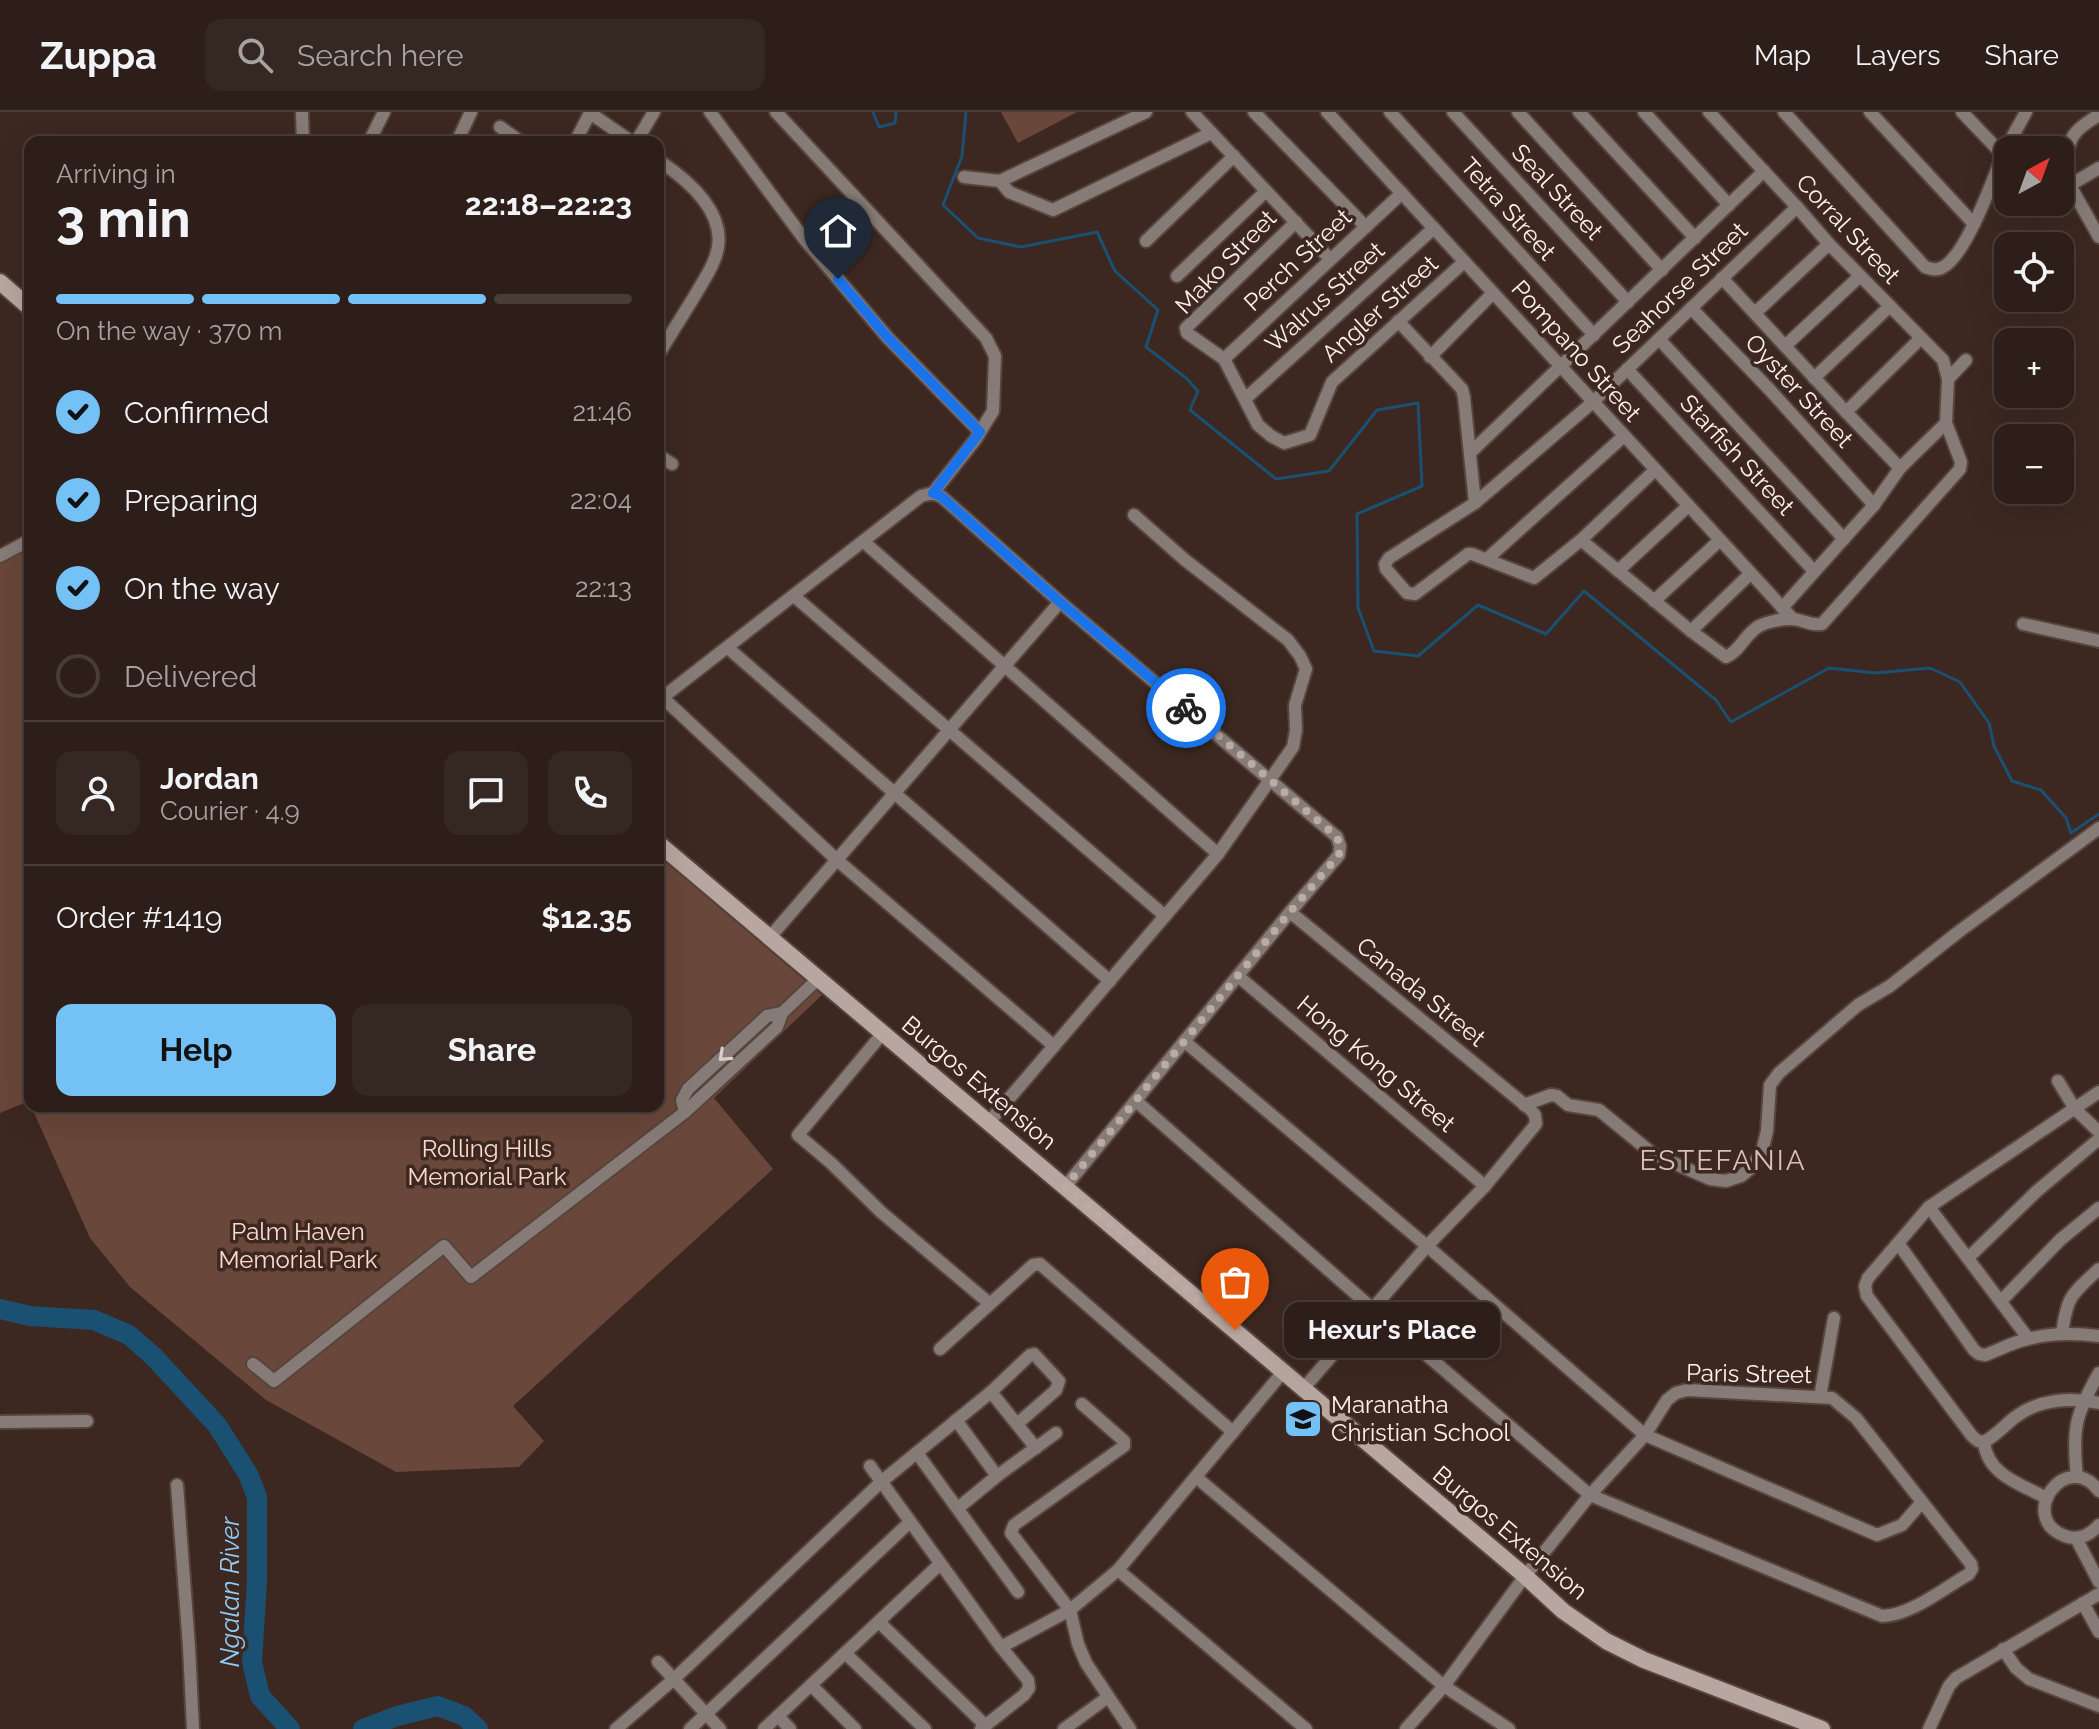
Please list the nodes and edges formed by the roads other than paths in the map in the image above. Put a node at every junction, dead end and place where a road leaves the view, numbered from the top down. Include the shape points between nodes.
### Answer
1 (302, 112) edge
2 (384, 112) edge
3 (471, 112) edge
4 (654, 112) edge
5 (710, 112) edge
6 (776, 112) edge
7 (1146, 112) edge
8 (1192, 112) edge
9 (1254, 112) edge
10 (1327, 112) edge
11 (1390, 112) edge
12 (1453, 112) edge
13 (1518, 112) edge
14 (1579, 112) edge
15 (1644, 112) edge
16 (1709, 112) edge
17 (1784, 112) edge
18 (1870, 112) edge
19 (1962, 112) edge
20 (2026, 112) edge
21 (2099, 115) edge
22 (500, 127) dead end
23 (1211, 133) junction
24 (303, 136) edge
25 (372, 136) edge
26 (460, 136) edge
27 (513, 136) edge
28 (578, 136) edge
29 (625, 136) edge
30 (638, 136) edge
31 (2013, 136) edge
32 (2072, 136) edge
33 (1994, 146) edge
34 (1234, 156) junction
35 (664, 164) edge
36 (2099, 168) edge
37 (1764, 171) junction
38 (1994, 176) edge
39 (964, 177) dead end
40 (2074, 177) edge
41 (1000, 181) junction
42 (1266, 191) junction
43 (2074, 192) edge
44 (1402, 193) junction
45 (1729, 205) junction
46 (1797, 207) junction
47 (1296, 222) junction
48 (1974, 224) junction
49 (1366, 227) junction
50 (1434, 228) junction
51 (2099, 237) edge
52 (1695, 238) junction
53 (1146, 241) dead end
54 (1829, 244) junction
55 (1330, 259) junction
56 (1464, 262) junction
57 (1662, 270) junction
58 (1177, 276) dead end
59 (1860, 276) junction
60 (1722, 278) junction
61 (0, 282) edge
62 (1493, 293) junction
63 (1628, 302) junction
64 (24, 303) edge
65 (1890, 306) junction
66 (1691, 308) junction
67 (1755, 313) junction
68 (1398, 321) junction
69 (1594, 335) junction
70 (1921, 338) junction
71 (1659, 339) junction
72 (664, 345) edge
73 (1785, 346) junction
74 (1430, 357) junction
75 (1224, 359) junction
76 (1966, 360) dead end
77 (1560, 367) junction
78 (1627, 369) junction
79 (1814, 378) junction
80 (1948, 379) junction
81 (1245, 399) junction
82 (1593, 402) junction
83 (1846, 412) junction
84 (1946, 423) junction
85 (980, 432) junction
86 (1624, 436) junction
87 (1470, 453) junction
88 (664, 459) edge
89 (672, 464) dead end
90 (1900, 468) junction
91 (1655, 470) junction
92 (933, 493) junction
93 (1475, 503) junction
94 (1874, 505) junction
95 (1688, 506) junction
96 (1134, 515) dead end
97 (1844, 539) junction
98 (1581, 540) junction
99 (1720, 540) junction
100 (864, 542) junction
101 (24, 543) edge
102 (0, 556) edge
103 (1487, 559) junction
104 (1618, 571) junction
105 (1814, 571) junction
106 (1750, 574) junction
107 (794, 596) junction
108 (1654, 601) junction
109 (1060, 602) junction
110 (1782, 608) junction
111 (1792, 618) junction
112 (2023, 624) dead end
113 (1691, 631) junction
114 (2099, 641) edge
115 (728, 648) junction
116 (1004, 666) junction
117 (664, 696) edge
118 (664, 703) edge
119 (950, 729) junction
120 (1270, 778) junction
121 (894, 794) junction
122 (2099, 828) edge
123 (664, 848) edge
124 (1218, 854) junction
125 (837, 860) junction
126 (1290, 912) junction
127 (1165, 916) junction
128 (770, 937) junction
129 (1238, 976) junction
130 (819, 978) junction
131 (1110, 981) junction
132 (883, 1033) junction
133 (1184, 1041) junction
134 (1054, 1046) junction
135 (2058, 1081) dead end
136 (2099, 1092) edge
137 (1136, 1101) junction
138 (1524, 1105) junction
139 (2075, 1109) junction
140 (989, 1122) junction
141 (2099, 1132) edge
142 (2099, 1139) edge
143 (1485, 1186) junction
144 (1065, 1187) junction
145 (1929, 1207) junction
146 (2099, 1208) edge
147 (1898, 1243) junction
148 (1427, 1246) junction
149 (1968, 1258) junction
150 (2099, 1269) edge
151 (2001, 1301) junction
152 (989, 1303) junction
153 (1373, 1309) junction
154 (1834, 1318) dead end
155 (2062, 1334) junction
156 (2099, 1336) edge
157 (2028, 1338) junction
158 (940, 1349) dead end
159 (253, 1364) dead end
160 (1283, 1372) junction
161 (2099, 1373) edge
162 (1303, 1389) junction
163 (991, 1392) junction
164 (1820, 1397) junction
165 (2084, 1401) junction
166 (2099, 1403) edge
167 (1082, 1404) dead end
168 (956, 1420) junction
169 (87, 1421) dead end
170 (0, 1422) edge
171 (1017, 1424) junction
172 (1233, 1432) junction
173 (1056, 1433) dead end
174 (1645, 1435) junction
175 (1984, 1442) junction
176 (1036, 1448) junction
177 (917, 1453) junction
178 (870, 1466) dead end
179 (997, 1476) junction
180 (1196, 1477) junction
181 (2077, 1477) junction
182 (881, 1482) junction
183 (177, 1485) dead end
184 (2099, 1491) edge
185 (1590, 1495) junction
186 (2047, 1498) junction
187 (1922, 1502) junction
188 (958, 1508) junction
189 (910, 1522) junction
190 (2099, 1528) edge
191 (2076, 1538) junction
192 (940, 1564) junction
193 (1118, 1570) junction
194 (1525, 1576) junction
195 (2099, 1582) edge
196 (1018, 1592) dead end
197 (2099, 1594) edge
198 (2083, 1603) junction
199 (1070, 1610) junction
200 (879, 1622) junction
201 (2099, 1632) edge
202 (1001, 1647) junction
203 (2003, 1649) junction
204 (845, 1653) junction
205 (658, 1662) dead end
206 (674, 1679) junction
207 (811, 1685) junction
208 (1444, 1686) junction
209 (1108, 1697) junction
210 (2099, 1706) edge
211 (706, 1714) junction
212 (778, 1716) junction
213 (984, 1727) edge
214 (1066, 1728) edge
215 (193, 1729) edge
216 (616, 1729) edge
217 (690, 1729) edge
218 (720, 1729) edge
219 (764, 1729) edge
220 (790, 1729) edge
221 (855, 1729) edge
222 (925, 1729) edge
223 (1130, 1729) edge
224 (1306, 1729) edge
225 (1406, 1729) edge
226 (1509, 1729) edge
227 (1822, 1729) edge
228 (1929, 1729) edge

1 - 24 street
2 - 25 street
3 - 26 street
4 - 30 street
5 - 85 street via 842,284
6 - 85 street via 986,338 995,356 993,411
7 - 41 street
8 - 23 street
9 - 49 street
10 - 44 street, Pompano Street
11 - 69 street, Tetra Street
12 - 63 street, Seal Street
13 - 57 street
14 - 52 street
15 - 45 street
16 - 37 street, Corral Street
17 - 48 street via 1925,267 1944,267
18 - 48 street
19 - 33 street
20 - 31 street
21 - 32 street
22 - 27 street
23 - 34 street
23 - 41 street via 1053,210 1009,192
28 - 29 street via 590,113
34 - 42 street
34 - 53 street
35 - 72 street via 700,196 717,227 719,244 711,268
36 - 40 street
37 - 45 street
37 - 46 street, Corral Street
38 - 48 street
39 - 41 street
42 - 47 street
42 - 58 street
43 - 51 street
44 - 49 street, Perch Street
44 - 50 street, Pompano Street
45 - 52 street
46 - 54 street, Corral Street
46 - 60 street, Seahorse Street
47 - 55 street
47 - 75 street, Mako Street via 1186,328
49 - 55 street, Perch Street
50 - 56 street, Pompano Street
50 - 81 street, Walrus Street
52 - 57 street
54 - 59 street, Corral Street
54 - 67 street
55 - 75 street, Perch Street
56 - 62 street, Pompano Street
56 - 68 street, Angler Street
57 - 63 street
59 - 65 street, Corral Street
59 - 73 street
60 - 66 street, Seahorse Street
60 - 67 street
61 - 64 main road
62 - 74 street
62 - 77 street, Pompano Street
63 - 69 street
65 - 70 street, Corral Street
65 - 79 street
66 - 71 street, Seahorse Street
66 - 94 street, Oyster Street
67 - 73 street
68 - 74 street
68 - 81 street, Angler Street via 1332,382 1310,435 1284,443 1271,436 1258,425
69 - 77 street
70 - 80 street, Corral Street via 1943,360
70 - 83 street
71 - 78 street, Seahorse Street
71 - 97 street
73 - 79 street
74 - 87 street via 1462,389
75 - 81 street
76 - 80 street
77 - 82 street, Pompano Street
77 - 87 street
78 - 82 street, Seahorse Street
78 - 105 street, Starfish Street
79 - 83 street
80 - 84 street
82 - 86 street, Pompano Street
82 - 93 street, Seahorse Street
83 - 90 street
84 - 90 street
84 - 111 street via 1960,469 1822,624
85 - 92 street
86 - 91 street, Pompano Street
86 - 103 street
87 - 93 street
88 - 89 street
90 - 94 street
91 - 95 street, Pompano Street
91 - 98 street
92 - 100 street via 921,496
92 - 109 street
93 - 103 street, Seahorse Street via 1389,558 1386,569 1407,593 1415,594 1468,554
94 - 97 street
95 - 99 street, Pompano Street
95 - 104 street
96 - 120 street via 1288,640 1300,656 1306,669 1295,705 1293,747
97 - 105 street
98 - 103 street via 1534,578
98 - 104 street
99 - 106 street, Pompano Street
99 - 108 street
100 - 107 street
100 - 116 street
101 - 102 street
104 - 108 street
105 - 110 street
106 - 110 street, Pompano Street
106 - 113 street
107 - 115 street
107 - 119 street
108 - 113 street
109 - 116 street
109 - 120 street
110 - 111 street, Pompano Street
111 - 113 street via 1760,625 1726,657
112 - 114 street
115 - 117 street
115 - 121 street
116 - 119 street
116 - 124 street
118 - 125 street
119 - 121 street
119 - 127 street
120 - 124 street
120 - 126 street via 1337,837 1340,846 1339,855
121 - 125 street
121 - 131 street
122 - 138 street via 1858,1005 1779,1073 1770,1085 1762,1152 1741,1176 1710,1179 1653,1154 1599,1110 1568,1105 1557,1096
123 - 128 main road, Burgos Extension
124 - 127 street
125 - 128 street
125 - 134 street
126 - 129 street
126 - 138 street, Canada Street
127 - 131 street
128 - 130 main road, Burgos Extension
129 - 133 street
129 - 143 street, Hong Kong Street
130 - 132 main road, Burgos Extension
130 - 159 street via 782,1013 777,1027 685,1112 471,1277 444,1246 274,1381
131 - 134 street
132 - 140 main road, Burgos Extension
132 - 152 street via 798,1135
133 - 137 street
133 - 148 street
134 - 140 street
135 - 139 street
136 - 139 street
137 - 144 street
137 - 153 street
138 - 143 street via 1536,1124
139 - 141 street
139 - 145 street
140 - 144 main road, Burgos Extension
142 - 149 street
143 - 148 street
144 - 160 main road, Burgos Extension
145 - 147 street
145 - 149 street
146 - 151 street
147 - 157 street via 1979,1354
147 - 175 street via 1868,1278 1867,1296 1972,1436
148 - 153 street
148 - 174 street
149 - 151 street
150 - 155 street via 2070,1298
151 - 157 street
152 - 158 street
152 - 172 street via 1040,1264
153 - 162 street
153 - 185 street
154 - 164 street
155 - 156 street
155 - 157 street
160 - 162 main road, Burgos Extension
160 - 172 street
161 - 165 street
162 - 194 main road, Burgos Extension
163 - 168 street
163 - 171 street
163 - 171 street via 1034,1354 1059,1381 1056,1390
164 - 174 street, Paris Street via 1687,1390 1667,1400
164 - 187 street, Paris Street via 1832,1398 1856,1418
165 - 166 street
165 - 175 street via 2066,1398 2031,1408
165 - 181 street via 2076,1423
167 - 199 street via 1124,1446 1014,1525 1011,1533
168 - 177 street
168 - 179 street
169 - 170 street
171 - 176 street
172 - 180 street
173 - 176 street
174 - 185 street, Paris Street
174 - 187 street via 1877,1535 1902,1525
175 - 186 street via 2001,1474
176 - 179 street
177 - 182 street
177 - 188 street
178 - 182 street
179 - 188 street
180 - 193 street
180 - 208 street
181 - 184 street
181 - 186 street via 2056,1484
182 - 189 street
182 - 206 street
183 - 215 street
185 - 187 street, Paris Street via 1882,1616 1905,1611 1972,1569
185 - 194 street, Paris Street
186 - 191 street via 2051,1526
188 - 196 street
189 - 192 street
189 - 211 street
190 - 191 street
191 - 195 street
192 - 200 street
192 - 202 street
193 - 199 street
193 - 224 street
194 - 208 street, Paris Street
194 - 227 main road, Burgos Extension via 1606,1641
197 - 198 street
198 - 201 street
198 - 203 street
199 - 202 street
199 - 209 street via 1086,1663
200 - 204 street
200 - 213 street
202 - 213 street via 1029,1688
203 - 210 street via 2029,1679
203 - 228 street via 1956,1678
204 - 207 street
204 - 222 street
205 - 206 street
206 - 211 street
206 - 216 street
207 - 212 street
207 - 221 street
208 - 225 street, Paris Street
208 - 226 street
209 - 214 street
209 - 223 street
211 - 217 street
211 - 218 street
212 - 219 street
212 - 220 street

